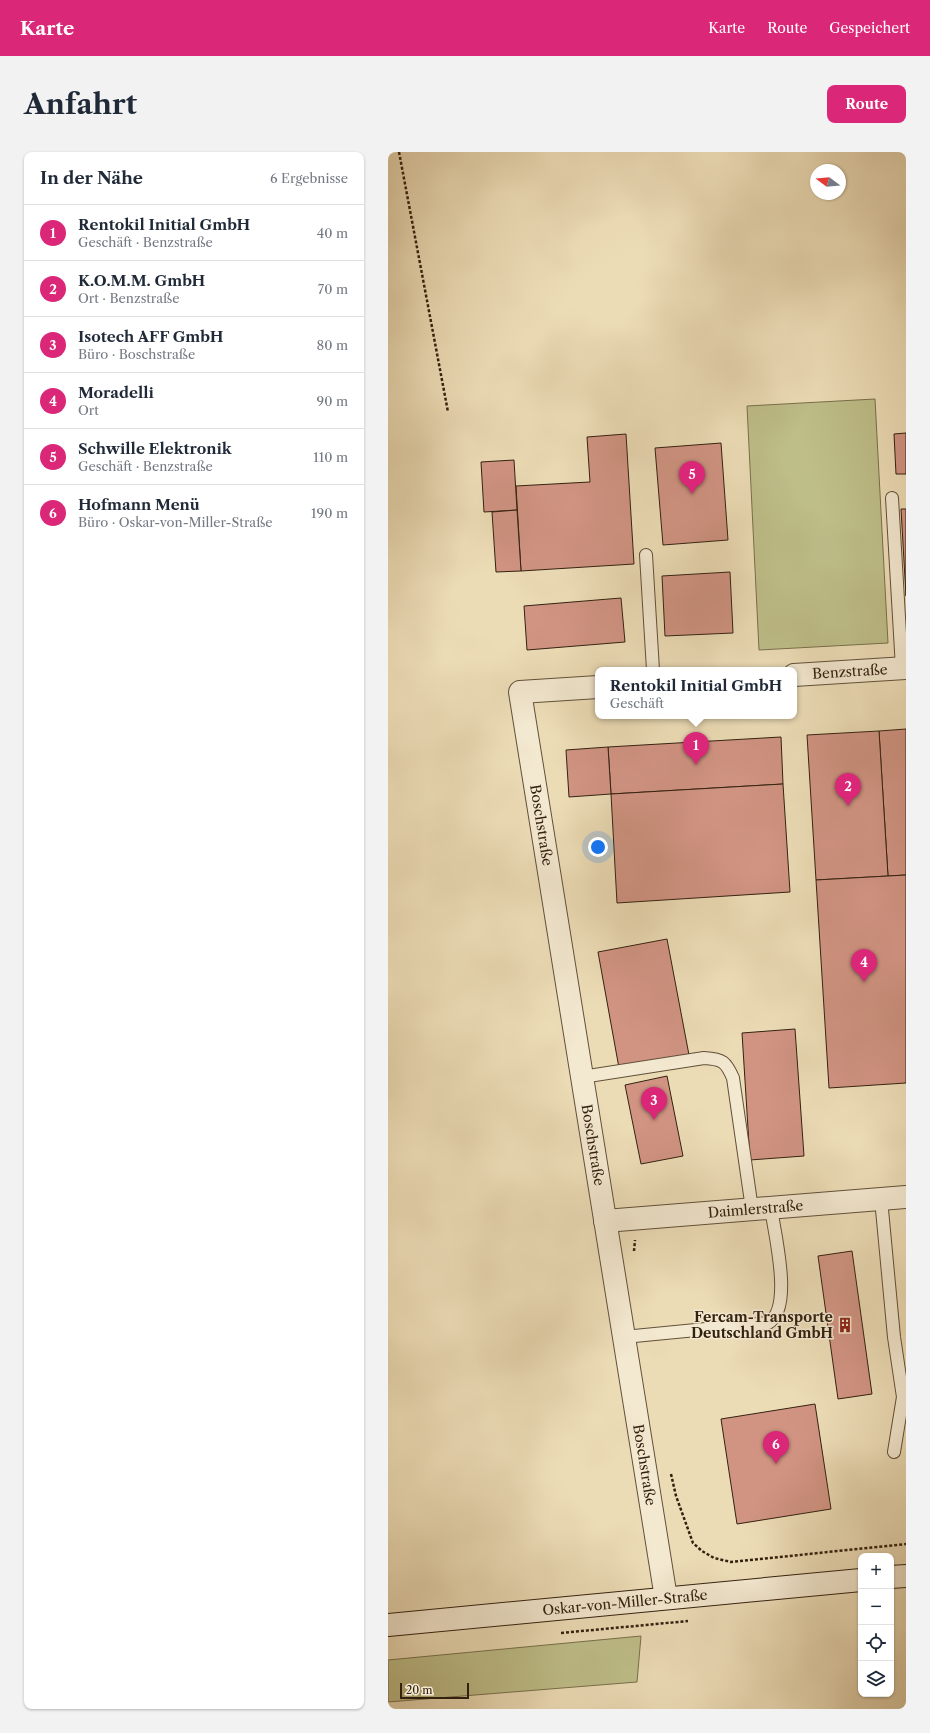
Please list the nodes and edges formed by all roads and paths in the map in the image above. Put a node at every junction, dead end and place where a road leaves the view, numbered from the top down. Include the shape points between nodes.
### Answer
1 (399, 152) edge
2 (448, 412) dead end
3 (892, 498) dead end
4 (646, 555) dead end
5 (653, 667) edge
6 (904, 668) edge
7 (797, 675) edge
8 (595, 687) edge
9 (582, 1077) junction
10 (906, 1197) edge
11 (881, 1199) junction
12 (762, 1208) junction
13 (632, 1219) junction
14 (605, 1221) junction
15 (634, 1252) dead end
16 (624, 1337) junction
17 (894, 1452) dead end
18 (669, 1466) dead end
19 (906, 1544) edge
20 (906, 1576) edge
21 (894, 1577) edge
22 (858, 1580) edge
23 (666, 1598) junction
24 (388, 1625) edge

1 - 2 path
3 - 6 lane
4 - 5 lane
6 - 7 street, Benzstraße
8 - 9 street, Boschstraße via 520,692
9 - 12 lane via 704,1058 722,1060 727,1064 733,1078
9 - 14 street, Boschstraße
10 - 11 street, Daimlerstraße
11 - 12 street, Daimlerstraße
11 - 17 lane via 894,1337 903,1397
12 - 13 street, Daimlerstraße
12 - 16 lane via 782,1285 781,1304 773,1320 768,1323
13 - 14 street, Daimlerstraße
13 - 15 path via 636,1245
14 - 16 street, Boschstraße
16 - 23 street, Boschstraße
18 - 19 path via 676,1496 693,1543 714,1558 731,1562
20 - 21 street
22 - 23 street, Oskar-von-Miller-Straße
23 - 24 street, Oskar-von-Miller-Straße

